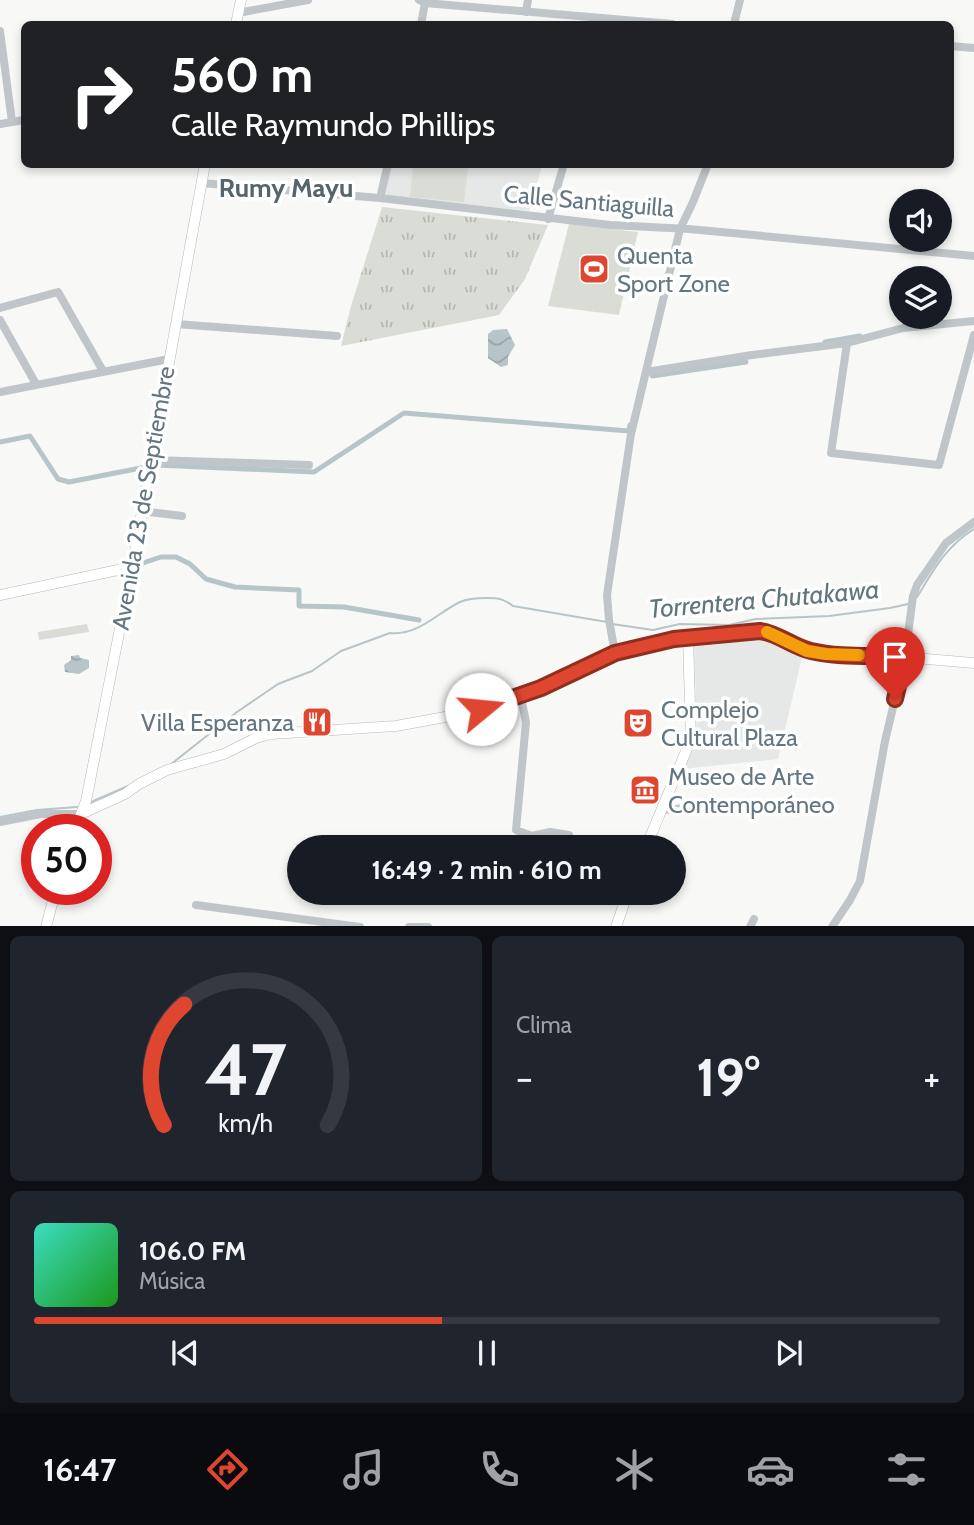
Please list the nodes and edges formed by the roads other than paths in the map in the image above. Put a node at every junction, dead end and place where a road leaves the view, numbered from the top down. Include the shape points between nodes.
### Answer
1 (242, 0) edge
2 (308, 0) edge
3 (528, 0) edge
4 (740, 0) edge
5 (422, 2) edge
6 (239, 12) junction
7 (526, 12) junction
8 (237, 21) edge
9 (421, 21) edge
10 (604, 21) edge
11 (735, 21) edge
12 (0, 31) edge
13 (954, 46) edge
14 (974, 48) edge
15 (21, 120) edge
16 (12, 122) junction
17 (0, 124) edge
18 (204, 168) edge
19 (387, 168) edge
20 (563, 168) edge
21 (706, 168) edge
22 (201, 183) junction
23 (380, 198) junction
24 (548, 219) junction
25 (680, 229) junction
26 (974, 256) edge
27 (0, 308) edge
28 (0, 320) edge
29 (974, 321) edge
30 (176, 324) junction
31 (974, 335) edge
32 (337, 336) dead end
33 (847, 343) junction
34 (169, 359) junction
35 (103, 371) junction
36 (646, 372) junction
37 (36, 384) junction
38 (0, 392) edge
39 (151, 460) junction
40 (309, 465) dead end
41 (141, 511) junction
42 (182, 516) dead end
43 (974, 522) edge
44 (132, 567) junction
45 (0, 595) edge
46 (688, 637) junction
47 (615, 653) junction
48 (905, 657) junction
49 (974, 663) edge
50 (521, 697) junction
51 (759, 802) dead end
52 (83, 808) junction
53 (81, 814) edge
54 (659, 814) junction
55 (0, 822) edge
56 (526, 835) edge
57 (536, 835) edge
58 (569, 835) dead end
59 (651, 835) edge
60 (52, 905) edge
61 (196, 905) dead end
62 (623, 905) edge
63 (46, 926) edge
64 (360, 926) edge
65 (409, 926) edge
66 (428, 926) edge
67 (616, 926) edge
68 (832, 926) edge

1 - 6 main road
2 - 6 street
3 - 7 street
4 - 11 street
5 - 7 street
5 - 9 street
6 - 8 main road
7 - 10 street
12 - 16 street
13 - 14 street
15 - 16 street
16 - 17 street
18 - 22 main road, Avenida 23 de Septiembre
19 - 23 street
20 - 24 street
21 - 25 street
22 - 23 street, Calle Santiaguilla
22 - 30 main road, Avenida 23 de Septiembre
23 - 24 street, Calle Santiaguilla
24 - 25 street, Calle Santiaguilla
25 - 26 street, Calle Santiaguilla
25 - 36 street
27 - 35 street via 58,292
28 - 37 street
29 - 33 street via 903,328
30 - 32 street
30 - 34 main road, Avenida 23 de Septiembre
31 - 33 street via 939,465 831,453
33 - 36 street
34 - 35 street
34 - 39 main road, Avenida 23 de Septiembre
35 - 37 street
36 - 47 street via 631,434 607,595
37 - 38 street
39 - 40 street
39 - 41 main road, Avenida 23 de Septiembre
41 - 42 street
41 - 44 main road, Avenida 23 de Septiembre
43 - 48 street via 946,543 917,586
44 - 45 main road
44 - 52 main road, Avenida 23 de Septiembre
46 - 47 main road
46 - 48 main road via 760,631 807,651
46 - 54 main road via 691,739
47 - 50 main road
48 - 49 main road
48 - 68 street via 860,881
50 - 52 main road via 396,726 264,736 224,754 167,770 125,794
50 - 56 street via 526,722 516,830
51 - 54 street
52 - 53 main road, Avenida 23 de Septiembre
52 - 55 street
54 - 59 main road
57 - 58 street via 550,831
60 - 63 main road
61 - 64 street
62 - 67 main road
65 - 66 street

